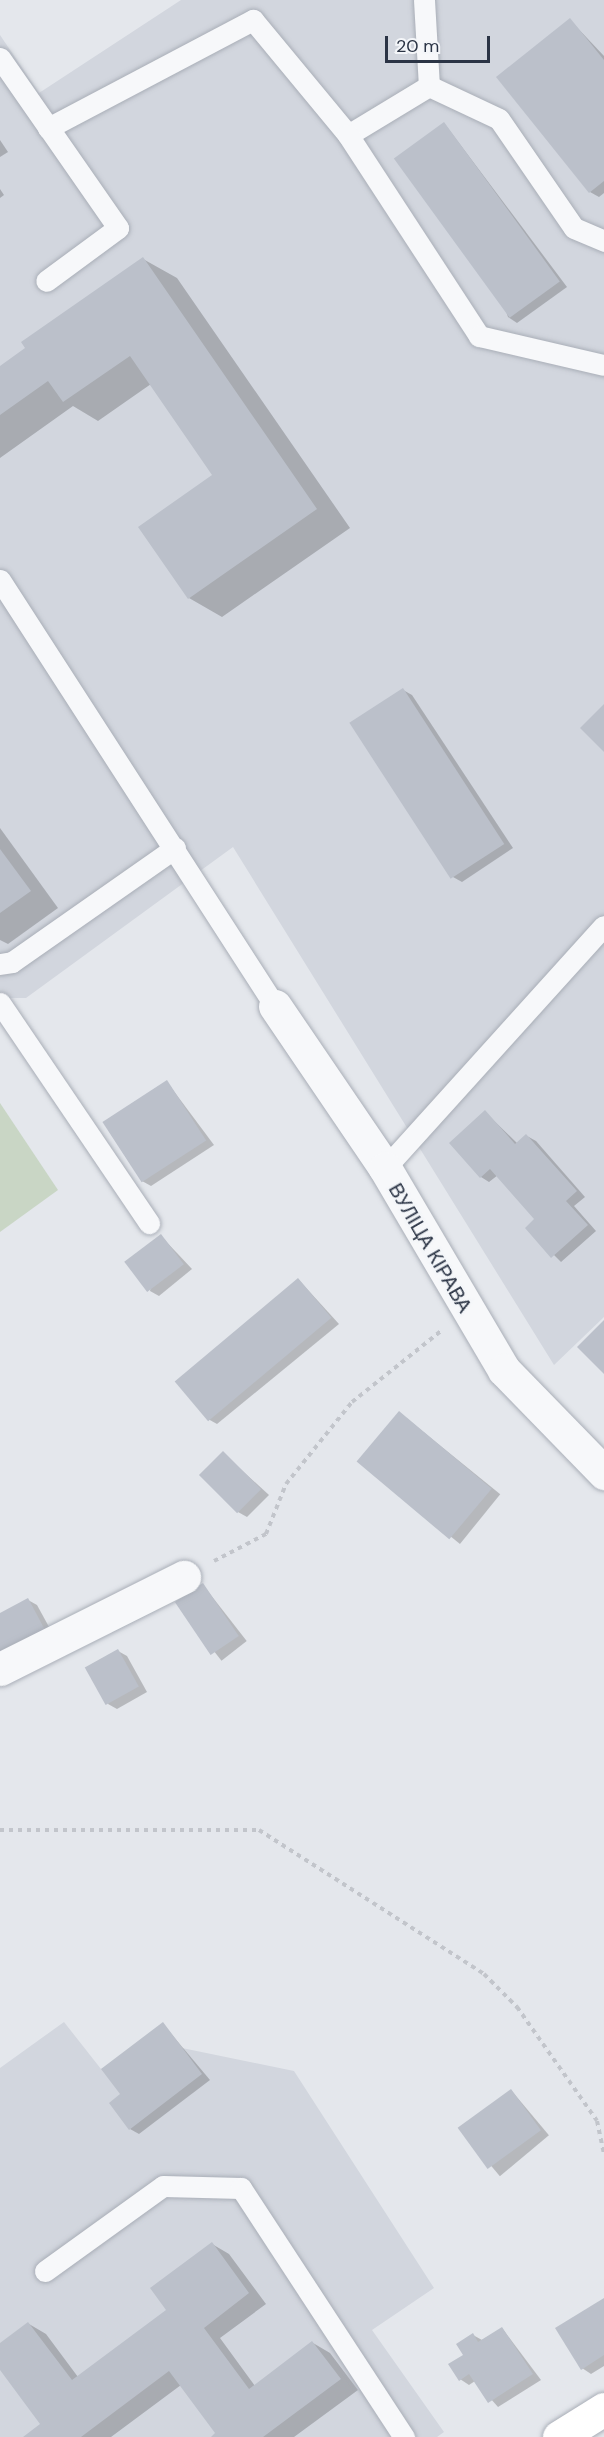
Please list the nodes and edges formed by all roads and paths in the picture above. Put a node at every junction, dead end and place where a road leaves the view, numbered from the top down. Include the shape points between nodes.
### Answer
1 (424, 0) edge
2 (0, 58) edge
3 (429, 86) junction
4 (48, 128) junction
5 (348, 135) junction
6 (604, 242) edge
7 (46, 281) dead end
8 (604, 365) edge
9 (0, 580) edge
10 (174, 848) junction
11 (604, 926) edge
12 (0, 964) edge
13 (0, 1003) edge
14 (275, 1006) joint
15 (385, 1168) junction
16 (148, 1223) dead end
17 (465, 1311) junction
18 (604, 1473) edge
19 (184, 1577) joint
20 (0, 1668) edge
21 (0, 1830) edge
22 (604, 2153) edge
23 (45, 2271) dead end
24 (604, 2409) edge
25 (404, 2437) edge
26 (559, 2437) edge

1 - 3 lane
2 - 4 lane
3 - 5 lane
3 - 6 lane via 499,119 574,228
4 - 5 lane via 253,20
4 - 7 lane via 118,228
5 - 8 lane via 479,336
9 - 10 lane
10 - 12 lane via 12,962
10 - 14 lane
11 - 15 lane
13 - 16 lane
14 - 15 street, ВУЛІЦА КІРАВА
15 - 17 street, ВУЛІЦА КІРАВА
17 - 18 street, ВУЛІЦА КІРАВА via 504,1370
17 - 19 path via 352,1402 286,1484 266,1534
19 - 20 street
21 - 22 path via 259,1830 484,1974 517,2007 597,2121
23 - 25 lane via 163,2186 241,2188
24 - 26 main road

